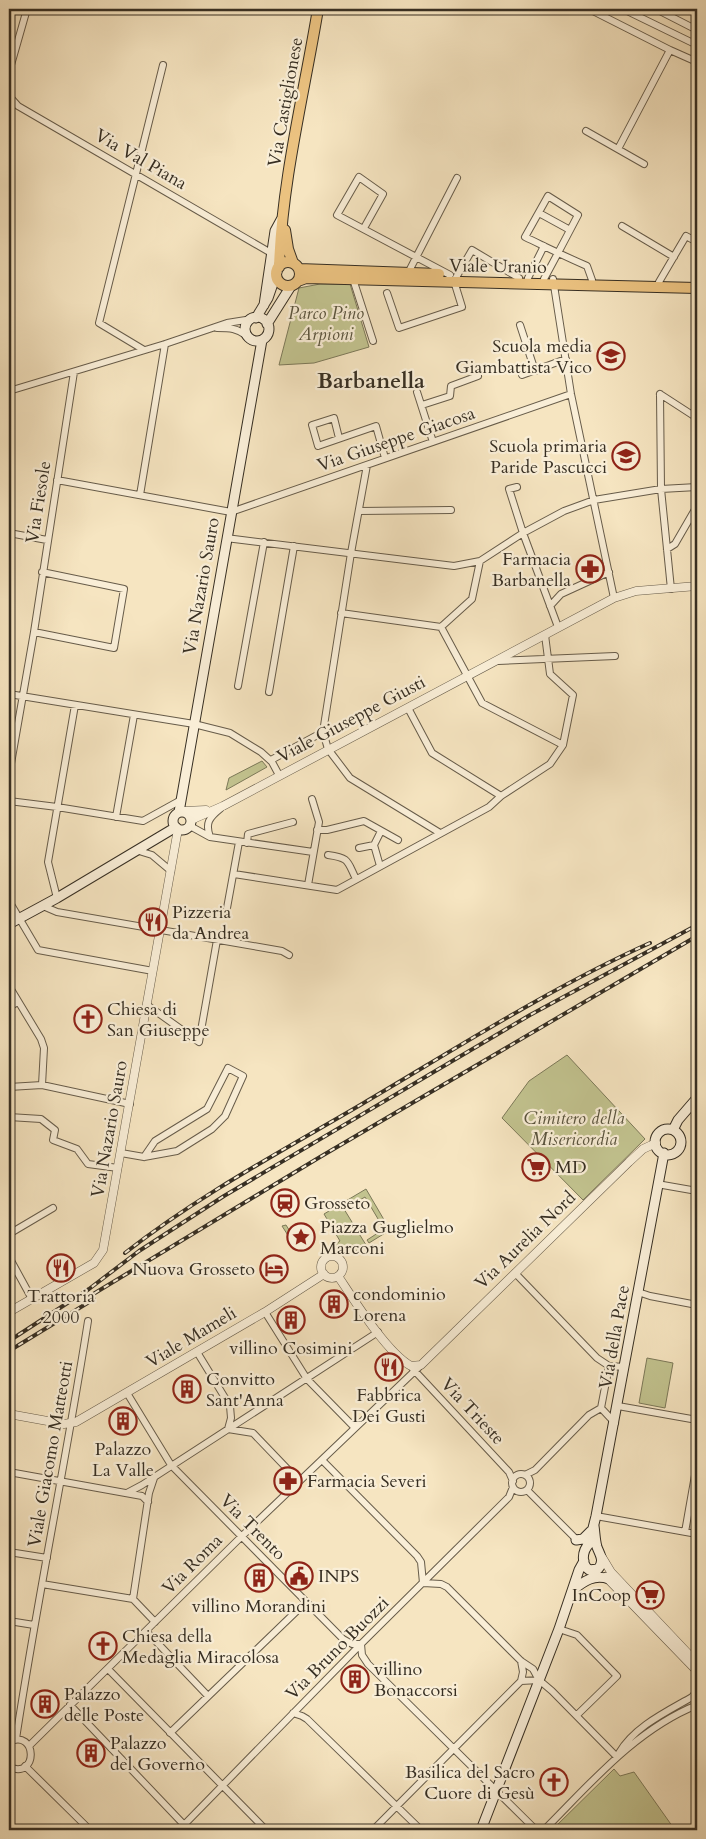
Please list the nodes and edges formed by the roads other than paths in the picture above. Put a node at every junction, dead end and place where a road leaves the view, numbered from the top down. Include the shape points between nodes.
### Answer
1 (27, 9) edge
2 (318, 9) edge
3 (589, 9) edge
4 (623, 9) edge
5 (656, 9) edge
6 (603, 11) edge
7 (697, 30) edge
8 (697, 44) edge
9 (670, 50) junction
10 (697, 62) edge
11 (162, 64) dead end
12 (9, 72) edge
13 (9, 82) edge
14 (586, 131) dead end
15 (618, 149) junction
16 (644, 164) dead end
17 (135, 173) junction
18 (457, 178) dead end
19 (284, 200) junction
20 (539, 212) junction
21 (282, 218) junction
22 (622, 226) dead end
23 (364, 228) junction
24 (570, 230) junction
25 (697, 242) edge
26 (544, 246) junction
27 (271, 252) junction
28 (558, 253) junction
29 (416, 256) junction
30 (674, 257) junction
31 (296, 266) junction
32 (278, 270) junction
33 (407, 277) junction
34 (454, 277) junction
35 (524, 278) junction
36 (353, 279) junction
37 (550, 280) junction
38 (592, 280) junction
39 (659, 282) junction
40 (294, 283) junction
41 (697, 283) edge
42 (697, 288) edge
43 (388, 293) dead end
44 (264, 305) junction
45 (254, 318) junction
46 (267, 324) junction
47 (520, 325) dead end
48 (214, 328) junction
49 (249, 338) junction
50 (262, 340) junction
51 (373, 340) dead end
52 (165, 344) junction
53 (144, 350) junction
54 (566, 359) junction
55 (257, 367) junction
56 (535, 371) junction
57 (74, 372) junction
58 (522, 375) dead end
59 (478, 376) dead end
60 (9, 391) edge
61 (417, 392) dead end
62 (572, 394) junction
63 (422, 405) junction
64 (697, 418) edge
65 (340, 438) junction
66 (433, 442) junction
67 (385, 458) junction
68 (367, 465) junction
69 (56, 480) junction
70 (517, 487) dead end
71 (697, 487) edge
72 (662, 489) junction
73 (140, 496) junction
74 (594, 500) junction
75 (697, 506) edge
76 (451, 510) dead end
77 (359, 511) junction
78 (231, 512) junction
79 (9, 533) edge
80 (523, 533) junction
81 (226, 538) junction
82 (47, 540) junction
83 (264, 542) junction
84 (294, 546) junction
85 (667, 550) junction
86 (350, 553) junction
87 (480, 561) junction
88 (42, 572) junction
89 (609, 572) junction
90 (697, 586) edge
91 (671, 589) junction
92 (614, 598) junction
93 (550, 606) junction
94 (341, 613) junction
95 (441, 627) junction
96 (558, 627) junction
97 (34, 632) junction
98 (545, 635) junction
99 (615, 656) dead end
100 (548, 658) junction
101 (495, 661) junction
102 (466, 676) junction
103 (238, 686) dead end
104 (269, 692) dead end
105 (9, 694) edge
106 (23, 697) junction
107 (74, 705) junction
108 (408, 708) junction
109 (134, 715) junction
110 (194, 724) junction
111 (323, 732) junction
112 (563, 746) junction
113 (328, 749) junction
114 (270, 760) junction
115 (9, 775) edge
116 (279, 775) junction
117 (501, 796) junction
118 (312, 799) dead end
119 (181, 800) junction
120 (9, 801) edge
121 (223, 806) junction
122 (57, 807) junction
123 (179, 813) junction
124 (116, 817) junction
125 (292, 822) dead end
126 (190, 823) junction
127 (177, 828) junction
128 (318, 830) junction
129 (381, 831) junction
130 (440, 833) junction
131 (162, 835) junction
132 (210, 837) junction
133 (398, 840) dead end
134 (239, 842) junction
135 (247, 843) junction
136 (374, 845) junction
137 (359, 848) dead end
138 (139, 850) junction
139 (314, 852) junction
140 (328, 855) dead end
141 (380, 866) junction
142 (171, 871) junction
143 (234, 874) junction
144 (356, 879) junction
145 (308, 885) junction
146 (57, 898) junction
147 (9, 901) edge
148 (43, 906) junction
149 (227, 908) dead end
150 (19, 918) junction
151 (9, 924) edge
152 (160, 930) junction
153 (217, 940) junction
154 (288, 956) dead end
155 (153, 971) junction
156 (9, 986) edge
157 (18, 1002) junction
158 (147, 1005) junction
159 (9, 1007) edge
160 (42, 1084) junction
161 (9, 1087) edge
162 (697, 1098) edge
163 (130, 1104) junction
164 (9, 1117) edge
165 (673, 1130) junction
166 (656, 1143) junction
167 (121, 1153) junction
168 (664, 1154) junction
169 (144, 1157) junction
170 (118, 1168) junction
171 (657, 1184) junction
172 (697, 1192) edge
173 (53, 1208) dead end
174 (9, 1234) edge
175 (9, 1256) edge
176 (515, 1273) junction
177 (324, 1274) junction
178 (338, 1276) junction
179 (638, 1292) junction
180 (32, 1299) junction
181 (697, 1305) edge
182 (9, 1312) edge
183 (265, 1312) junction
184 (88, 1321) dead end
185 (378, 1332) junction
186 (197, 1352) junction
187 (408, 1364) junction
188 (421, 1365) junction
189 (609, 1366) junction
190 (625, 1368) junction
191 (414, 1371) junction
192 (307, 1379) junction
193 (127, 1393) junction
194 (618, 1406) junction
195 (601, 1408) junction
196 (9, 1414) edge
197 (697, 1420) edge
198 (615, 1423) junction
199 (72, 1424) junction
200 (355, 1428) junction
201 (228, 1429) junction
202 (322, 1460) junction
203 (697, 1464) edge
204 (172, 1465) junction
205 (9, 1472) edge
206 (696, 1474) edge
207 (525, 1475) junction
208 (154, 1477) junction
209 (62, 1481) junction
210 (299, 1481) junction
211 (513, 1484) junction
212 (528, 1490) junction
213 (127, 1493) junction
214 (148, 1502) junction
215 (594, 1524) junction
216 (685, 1532) junction
217 (697, 1534) edge
218 (241, 1537) junction
219 (576, 1540) junction
220 (591, 1545) junction
221 (9, 1552) edge
222 (601, 1556) junction
223 (47, 1558) junction
224 (584, 1558) junction
225 (593, 1570) junction
226 (609, 1579) junction
227 (423, 1583) junction
228 (42, 1584) junction
229 (573, 1590) junction
230 (133, 1599) junction
231 (306, 1602) junction
232 (9, 1621) edge
233 (155, 1622) junction
234 (34, 1625) junction
235 (559, 1629) junction
236 (146, 1631) junction
237 (361, 1644) junction
238 (521, 1661) junction
239 (697, 1663) edge
240 (108, 1669) junction
241 (697, 1671) edge
242 (539, 1680) junction
243 (521, 1681) junction
244 (697, 1691) edge
245 (208, 1696) junction
246 (70, 1705) junction
247 (697, 1705) edge
248 (293, 1714) junction
249 (577, 1715) junction
250 (170, 1733) junction
251 (12, 1740) edge
252 (29, 1746) junction
253 (453, 1749) junction
254 (618, 1756) junction
255 (25, 1766) junction
256 (9, 1767) edge
257 (221, 1786) junction
258 (496, 1791) junction
259 (397, 1806) junction
260 (181, 1827) edge
261 (90, 1830) edge
262 (189, 1830) edge
263 (266, 1830) edge
264 (373, 1830) edge
265 (421, 1830) edge
266 (481, 1830) edge
267 (536, 1830) edge
268 (544, 1830) edge

1 - 12 street
2 - 19 main road, Via Castiglionese
3 - 6 street
4 - 8 street
5 - 7 street
6 - 9 street
9 - 10 street
9 - 15 street
11 - 17 street
13 - 17 street, Via Val Piana via 10,97 18,106
14 - 15 street
15 - 16 street
17 - 27 street, Via Val Piana
17 - 53 street via 99,323
18 - 29 street
19 - 21 main road, Via Castiglionese
19 - 31 main road, Via Castiglionese via 285,237
20 - 24 street
20 - 24 street via 548,196 578,215
20 - 26 street via 525,237
21 - 27 main road, Via Castiglionese via 275,231
21 - 32 main road, Via Castiglionese
22 - 30 street
23 - 23 street via 383,194 359,177 337,215
23 - 29 street
24 - 28 street
25 - 30 street via 686,236
26 - 28 street
26 - 35 street
27 - 44 main road, Via Castiglionese
28 - 37 street
28 - 38 street via 587,266
29 - 33 street
29 - 34 street
30 - 39 street
31 - 32 main road via 285,263
31 - 33 main road, Viale Uranio
31 - 40 main road, Via Castiglionese via 300,275
32 - 40 main road via 280,283
32 - 44 main road, Via Castiglionese
33 - 34 main road, Viale Uranio
33 - 36 main road, Viale Uranio
34 - 35 main road, Viale Uranio
34 - 35 street via 472,250
34 - 37 main road, Viale Uranio
34 - 43 street via 462,307 399,328
35 - 37 main road, Viale Uranio
36 - 40 main road, Viale Uranio via 306,278
36 - 51 street
37 - 38 main road, Viale Uranio
37 - 42 main road, Viale Uranio
37 - 54 street
38 - 39 main road, Viale Uranio
39 - 41 main road, Viale Uranio
40 - 46 main road, Via Castiglionese
44 - 45 main road, Via Castiglionese
45 - 46 main road
45 - 48 street
45 - 49 main road, Via Castiglionese via 245,328
46 - 50 main road, Via Castiglionese via 269,331
47 - 56 street
48 - 49 street via 233,328
48 - 52 street
49 - 50 main road
49 - 55 main road via 255,350
50 - 55 main road, Via Castiglionese
52 - 53 street
52 - 73 street
53 - 57 street
54 - 56 street
54 - 62 street
55 - 78 main road, Via Nazario Sauro
56 - 58 street
57 - 60 street
57 - 69 street, Via Fiesole
59 - 63 street via 451,386 450,396
61 - 63 street
62 - 66 street, Via Giuseppe Giacosa
62 - 74 street
63 - 66 street
64 - 72 street via 660,394
65 - 65 street via 318,446 312,426 334,418
65 - 67 street via 376,426
66 - 67 street, Via Giuseppe Giacosa
67 - 68 street, Via Giuseppe Giacosa
68 - 77 street
68 - 78 street, Via Giuseppe Giacosa
69 - 73 street
69 - 82 street, Via Fiesole
70 - 80 street via 510,489
71 - 72 street
72 - 74 street
72 - 85 street
73 - 78 street
74 - 80 street via 564,510
74 - 89 street
75 - 85 street via 675,544
76 - 77 street
77 - 86 street
78 - 81 main road, Via Nazario Sauro
79 - 82 street
80 - 87 street
80 - 93 street
81 - 83 street
81 - 110 main road, Via Nazario Sauro
82 - 88 street, Via Fiesole
83 - 84 street
83 - 103 street
84 - 86 street
84 - 104 street
85 - 91 street
86 - 87 street via 454,566
86 - 94 street
87 - 95 street via 472,599
88 - 97 street, Via Fiesole
88 - 97 street via 124,589 114,648
89 - 92 street
89 - 93 street via 561,594
90 - 91 street, Viale Giuseppe Giusti
91 - 92 street, Viale Giuseppe Giusti via 636,591
92 - 96 street, Viale Giuseppe Giusti
93 - 96 street
94 - 95 street
94 - 111 street
95 - 102 street
96 - 98 street, Viale Giuseppe Giusti
97 - 106 street, Via Fiesole
98 - 100 street
98 - 101 street, Viale Giuseppe Giusti
99 - 100 street, Viale Giuseppe Giusti
100 - 101 street, Viale Giuseppe Giusti
100 - 112 street via 550,674 573,695
101 - 102 street, Viale Giuseppe Giusti
102 - 108 street, Viale Giuseppe Giusti
102 - 112 street via 482,703
105 - 106 street
106 - 107 street
106 - 115 street, Via Fiesole
107 - 109 street
107 - 122 street
108 - 113 street, Viale Giuseppe Giusti
108 - 117 street via 432,753
109 - 110 street
109 - 124 street
110 - 114 street via 230,733
110 - 119 main road, Via Nazario Sauro
111 - 113 street
111 - 114 street
112 - 117 street via 550,764
113 - 116 street, Viale Giuseppe Giusti
113 - 130 street via 350,778
114 - 116 street
116 - 121 street, Viale Giuseppe Giusti
117 - 130 street via 488,807
118 - 128 street via 319,822
119 - 123 main road, Via Nazario Sauro
119 - 124 street via 143,821
120 - 122 street
121 - 123 street, Viale Giuseppe Giusti
121 - 126 street, Viale Giuseppe Giusti
121 - 132 street via 208,821
122 - 124 street
122 - 146 street via 48,862
123 - 126 main road via 189,814
123 - 127 main road via 173,821
123 - 131 main road
125 - 135 street via 248,834
126 - 127 main road, Viale Giuseppe Giusti via 184,830
126 - 132 street
127 - 131 main road, Viale Giuseppe Giusti
127 - 142 street, Via Nazario Sauro
128 - 129 street via 364,821
128 - 139 street
129 - 133 street
129 - 136 street
130 - 141 street
131 - 138 main road, Viale Giuseppe Giusti
132 - 134 street
134 - 135 street
134 - 143 street
135 - 139 street
136 - 137 street
136 - 141 street
138 - 142 street via 152,855
138 - 146 main road, Viale Giuseppe Giusti
139 - 145 street
140 - 144 street via 343,857
141 - 144 street
142 - 152 street, Via Nazario Sauro
143 - 145 street
143 - 149 street
144 - 145 street via 337,890
146 - 148 main road, Viale Giuseppe Giusti
147 - 150 street
148 - 150 main road, Viale Giuseppe Giusti
148 - 152 street via 57,912
150 - 151 main road, Viale Giuseppe Giusti
150 - 155 street via 38,950
152 - 153 street
152 - 155 street, Via Nazario Sauro
153 - 154 street via 282,951
153 - 158 street via 199,1042
155 - 158 street, Via Nazario Sauro
156 - 157 street
157 - 159 street
157 - 160 street via 44,1048
158 - 163 street, Via Nazario Sauro
160 - 161 street
160 - 163 street
162 - 165 main road, Via Aurelia Nord
163 - 167 street, Via Nazario Sauro
164 - 170 street via 41,1119 55,1130 53,1140 77,1149 88,1164
165 - 166 main road, Via Aurelia Nord via 659,1133
165 - 168 main road via 680,1138 680,1146 672,1154
166 - 168 main road
166 - 176 street, Via Aurelia Nord via 643,1149
167 - 169 street
167 - 170 street, Via Nazario Sauro
168 - 171 main road, Via della Pace
169 - 169 street via 178,1151 212,1129 224,1116 243,1076 228,1068 207,1108 155,1141
170 - 180 street, Via Nazario Sauro via 106,1239 99,1257
171 - 172 street
171 - 179 main road, Via della Pace
173 - 174 street
175 - 180 street
176 - 188 street, Via Aurelia Nord
176 - 189 street
177 - 178 street via 331,1278
177 - 178 street via 323,1261 335,1256 344,1265
177 - 183 street, Viale Mameli
178 - 185 street, Via Trieste
179 - 181 street
179 - 190 main road, Via della Pace
180 - 182 street
183 - 186 street, Viale Mameli
183 - 192 street
184 - 199 street, Viale Giacomo Matteotti
185 - 187 street, Via Trieste
185 - 192 street
186 - 193 street, Viale Mameli
186 - 201 street via 230,1406
187 - 188 street
187 - 191 street, Via Trieste
188 - 191 street, Via Roma
189 - 190 street
189 - 195 street
190 - 194 main road, Via della Pace
191 - 200 street, Via Roma
191 - 211 street, Via Trieste via 510,1472
192 - 200 street
192 - 201 street
193 - 199 street, Viale Mameli
193 - 204 street, Via Trento
194 - 197 street
194 - 198 main road, Via della Pace
195 - 198 street
195 - 207 street via 589,1415 535,1470
196 - 199 street
198 - 215 main road, Via della Pace
199 - 209 street, Viale Giacomo Matteotti
200 - 202 street, Via Roma
201 - 204 street
201 - 210 street via 253,1432
202 - 210 street, Via Roma
202 - 227 street via 417,1556 421,1562
203 - 206 street
204 - 208 street
204 - 218 street, Via Trento
205 - 209 street
206 - 216 street
207 - 211 street via 518,1475
207 - 212 street via 530,1480
208 - 213 street
208 - 214 street
209 - 213 street
209 - 223 street, Viale Giacomo Matteotti
210 - 218 street, Via Roma
211 - 212 street via 518,1491
211 - 227 street, Via Bruno Buozzi via 508,1497
212 - 219 street
213 - 214 street via 142,1496
214 - 230 street
215 - 216 street
215 - 219 main road via 583,1539
215 - 220 main road, Via della Pace
216 - 217 street
218 - 231 street, Via Trento
218 - 233 street, Via Roma
219 - 220 street
219 - 224 street
220 - 222 main road, Via della Pace
220 - 224 main road, Via della Pace
221 - 223 street
222 - 225 main road, Via della Pace via 601,1566
222 - 239 street via 611,1572
223 - 228 street, Viale Giacomo Matteotti
224 - 225 main road via 587,1569
224 - 229 main road, Via della Pace
225 - 226 street
225 - 229 main road, Via della Pace
226 - 229 main road via 590,1578
226 - 241 street
227 - 237 street, Via Bruno Buozzi
227 - 238 street via 447,1587
228 - 230 street
228 - 234 street, Viale Giacomo Matteotti
229 - 235 main road, Via della Pace
230 - 233 street
231 - 237 street, Via Trento via 343,1639
231 - 245 street
232 - 234 street
233 - 236 street, Via Roma
234 - 251 street, Viale Giacomo Matteotti
235 - 242 main road, Via della Pace
235 - 249 street via 577,1635 617,1676
236 - 240 street, Via Roma
236 - 245 street
237 - 248 street, Via Bruno Buozzi
237 - 253 street via 362,1655 368,1664
238 - 242 street via 533,1669
238 - 243 street
240 - 246 street, Via Roma
240 - 250 street
242 - 243 street
242 - 249 street
242 - 258 main road, Via della Pace
243 - 253 street
244 - 254 street via 626,1741
245 - 250 street
246 - 252 street, Via Roma
246 - 260 street
247 - 254 street via 651,1731
248 - 257 street, Via Bruno Buozzi
248 - 259 street via 307,1719
249 - 254 street
250 - 257 street
251 - 252 street via 21,1740
252 - 255 street via 31,1754
253 - 258 street
253 - 259 street
254 - 268 street
255 - 256 street
255 - 261 street
257 - 260 street, Via Bruno Buozzi
257 - 263 street
258 - 266 main road, Via della Pace
258 - 267 street
259 - 264 street
259 - 265 street
260 - 262 street

